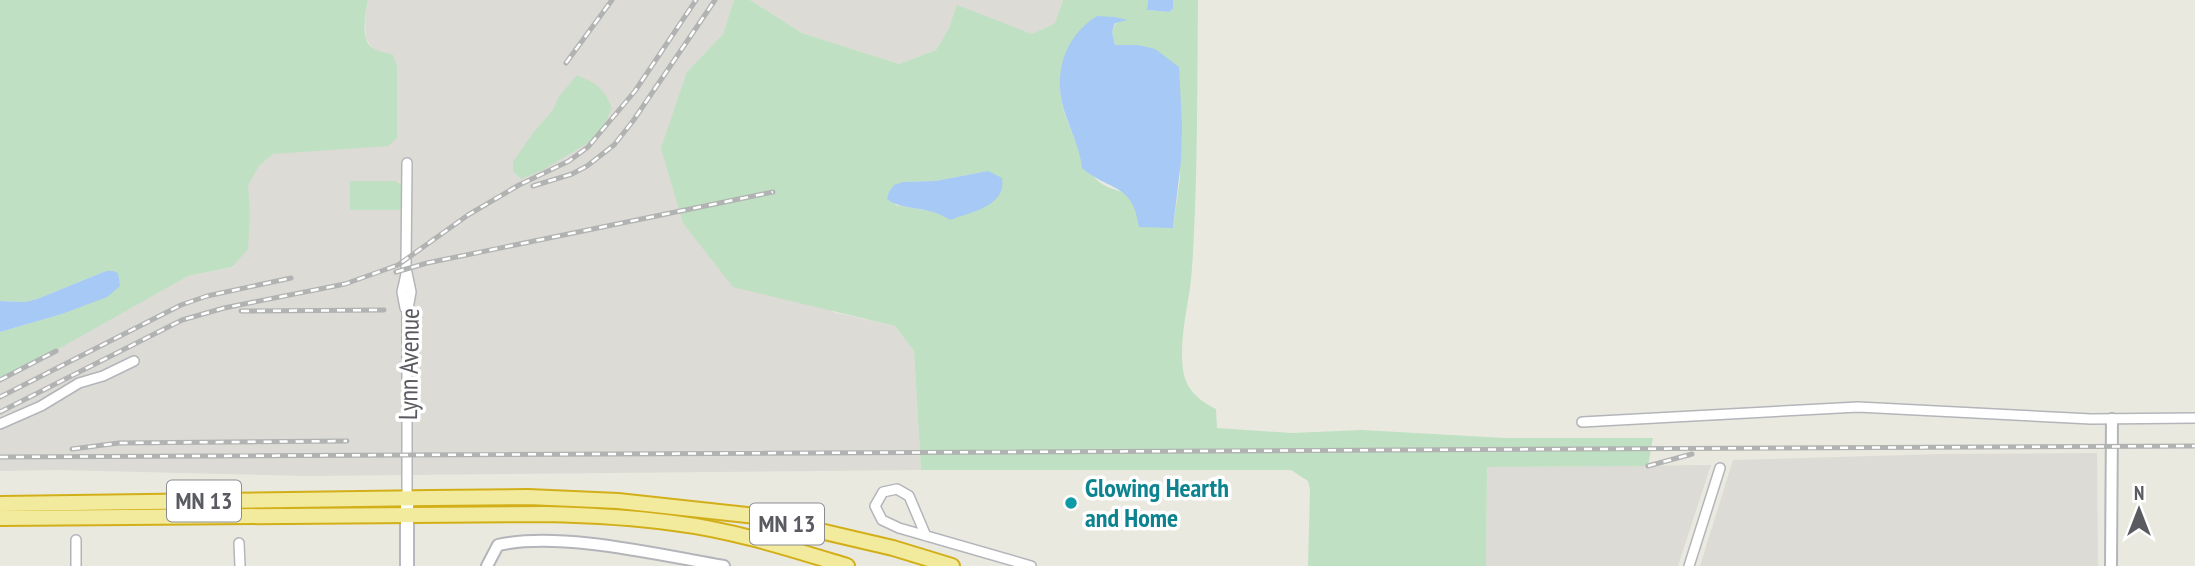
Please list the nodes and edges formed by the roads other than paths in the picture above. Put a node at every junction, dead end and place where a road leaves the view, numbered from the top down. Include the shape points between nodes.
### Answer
1 (407, 163) dead end
2 (134, 361) dead end
3 (2195, 418) edge
4 (2112, 419) junction
5 (1582, 422) dead end
6 (0, 424) edge
7 (1720, 468) dead end
8 (407, 498) junction
9 (0, 504) edge
10 (407, 514) junction
11 (0, 518) edge
12 (926, 536) junction
13 (76, 540) dead end
14 (239, 543) dead end
15 (487, 564) edge
16 (76, 566) edge
17 (240, 566) edge
18 (407, 566) edge
19 (724, 566) edge
20 (847, 566) edge
21 (952, 566) edge
22 (1031, 566) edge
23 (1689, 566) edge
24 (2111, 566) edge

1 - 8 street, Lynn Avenue via 411,292 407,314
2 - 6 street
3 - 4 street
4 - 5 street via 1857,407
4 - 24 street
7 - 23 street
8 - 9 highway, MN 13
8 - 10 main road, Lynn Avenue
8 - 21 highway, MN 13 via 528,497 678,506 755,516
10 - 11 highway, MN 13
10 - 18 main road, Lynn Avenue
10 - 20 highway, MN 13 via 618,516 720,531
12 - 12 street via 909,496 897,489 883,492 875,506 882,520
12 - 22 street
13 - 16 street
14 - 17 street
15 - 19 street via 498,545 533,541 607,547

